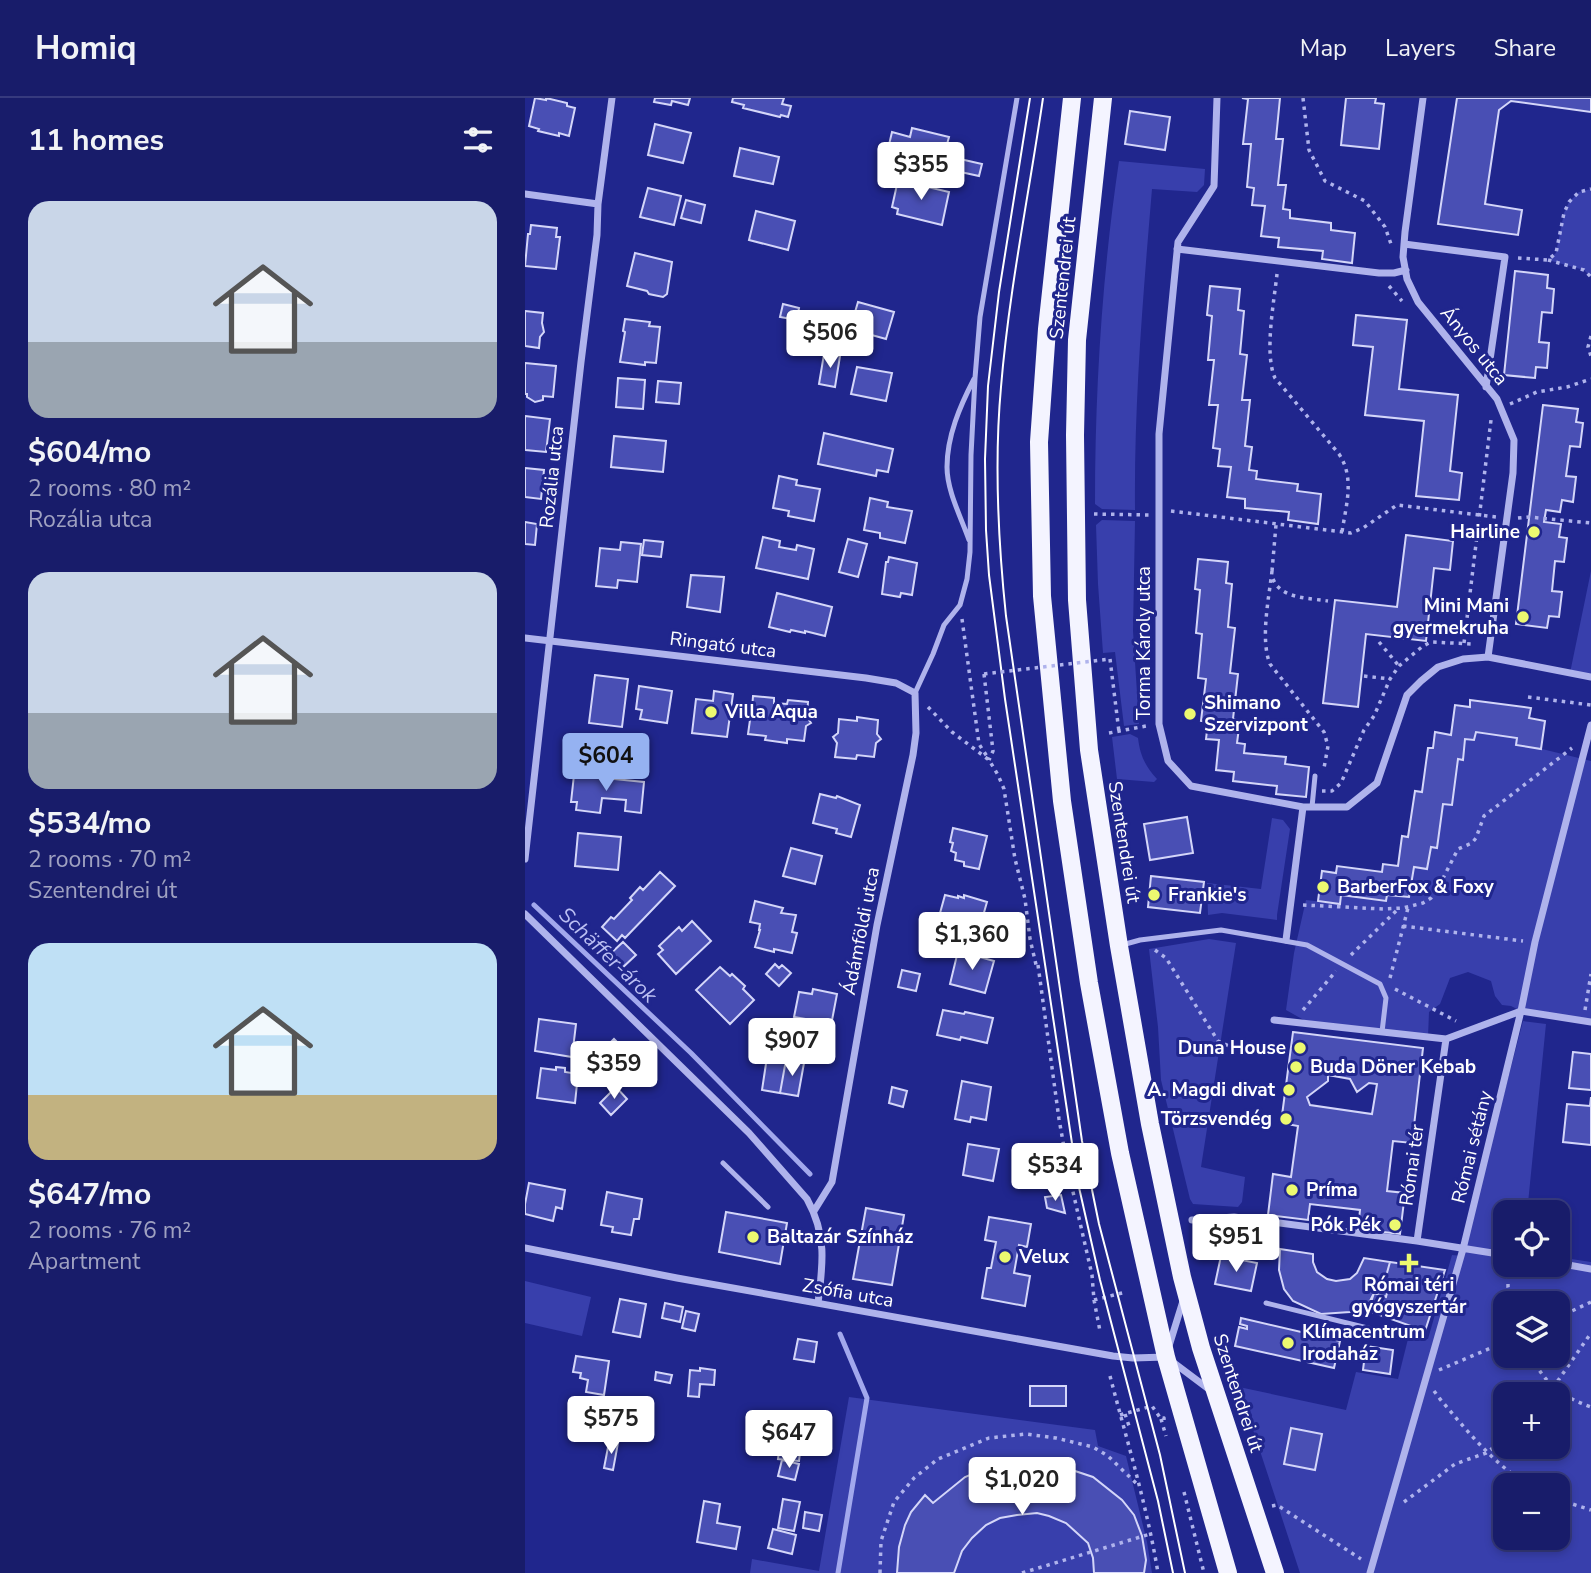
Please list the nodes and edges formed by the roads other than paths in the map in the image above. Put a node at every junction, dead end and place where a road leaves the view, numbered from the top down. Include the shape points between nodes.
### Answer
1 (612, 98) edge
2 (1017, 98) edge
3 (1072, 98) edge
4 (1104, 98) edge
5 (1217, 98) edge
6 (1423, 98) edge
7 (525, 194) edge
8 (598, 204) junction
9 (1404, 244) junction
10 (1177, 250) junction
11 (1406, 270) junction
12 (975, 378) junction
13 (1486, 387) junction
14 (970, 542) junction
15 (525, 638) edge
16 (550, 640) junction
17 (1487, 657) junction
18 (1591, 677) edge
19 (915, 693) junction
20 (1591, 725) edge
21 (1315, 776) dead end
22 (1307, 807) junction
23 (525, 859) edge
24 (525, 914) edge
25 (1286, 940) junction
26 (1119, 946) junction
27 (1521, 1011) junction
28 (1274, 1020) dead end
29 (1587, 1021) edge
30 (1382, 1032) junction
31 (1446, 1039) junction
32 (723, 1163) dead end
33 (768, 1207) dead end
34 (814, 1211) junction
35 (1192, 1220) dead end
36 (1417, 1241) junction
37 (525, 1248) edge
38 (1463, 1249) junction
39 (1493, 1253) edge
40 (1570, 1266) edge
41 (1591, 1269) edge
42 (1186, 1292) junction
43 (818, 1303) junction
44 (1266, 1303) dead end
45 (1396, 1335) dead end
46 (1166, 1357) junction
47 (1216, 1395) junction
48 (1371, 1569) edge
49 (1228, 1573) edge
50 (1275, 1573) edge

1 - 8 street, Rozália utca
2 - 12 lane via 987,270
3 - 46 main road, Szentendrei út via 1039,442 1042,596 1062,801 1089,983 1113,1120
4 - 26 main road, Szentendrei út via 1077,340 1077,572 1089,750
5 - 10 street, Torma Károly utca via 1214,186
6 - 9 street, Ányos utca
7 - 8 street
8 - 16 street, Rozália utca
9 - 11 street, Ányos utca
9 - 13 street via 1505,257
10 - 11 street via 1379,273
10 - 22 street, Torma Károly utca via 1159,434 1159,724 1168,761 1191,786
11 - 13 street, Ányos utca via 1418,302
12 - 14 lane
12 - 14 lane via 954,425 947,469
13 - 17 street, Ányos utca via 1497,399 1514,440
14 - 19 lane via 960,605 944,625
15 - 16 street, Ringató utca
16 - 19 street, Ringató utca via 896,683
16 - 23 street, Rozália utca
17 - 18 street, Torma Károly utca
17 - 22 street, Torma Károly utca via 1438,667 1407,695 1377,783 1347,807
19 - 34 street, Ádámföldi utca via 913,755 877,925 832,1182
20 - 27 street, Római sétány
21 - 22 lane
22 - 25 street
24 - 34 street via 749,1133
25 - 26 lane via 1221,930
25 - 30 lane via 1307,945 1376,981 1386,998
26 - 42 main road, Szentendrei út
27 - 29 street
27 - 31 street
27 - 38 street, Római sétány
28 - 30 street
30 - 31 street
31 - 36 street, Római tér
32 - 33 lane
34 - 43 street via 823,1244
35 - 36 street via 1234,1217
36 - 38 street
37 - 43 street, Zsófia utca
38 - 39 street
38 - 48 street, Római sétány
40 - 41 street
42 - 46 street
42 - 47 main road, Szentendrei út
43 - 46 street, Zsófia utca via 1113,1356
44 - 45 lane
46 - 47 street
46 - 49 main road, Szentendrei út
47 - 50 main road, Szentendrei út

